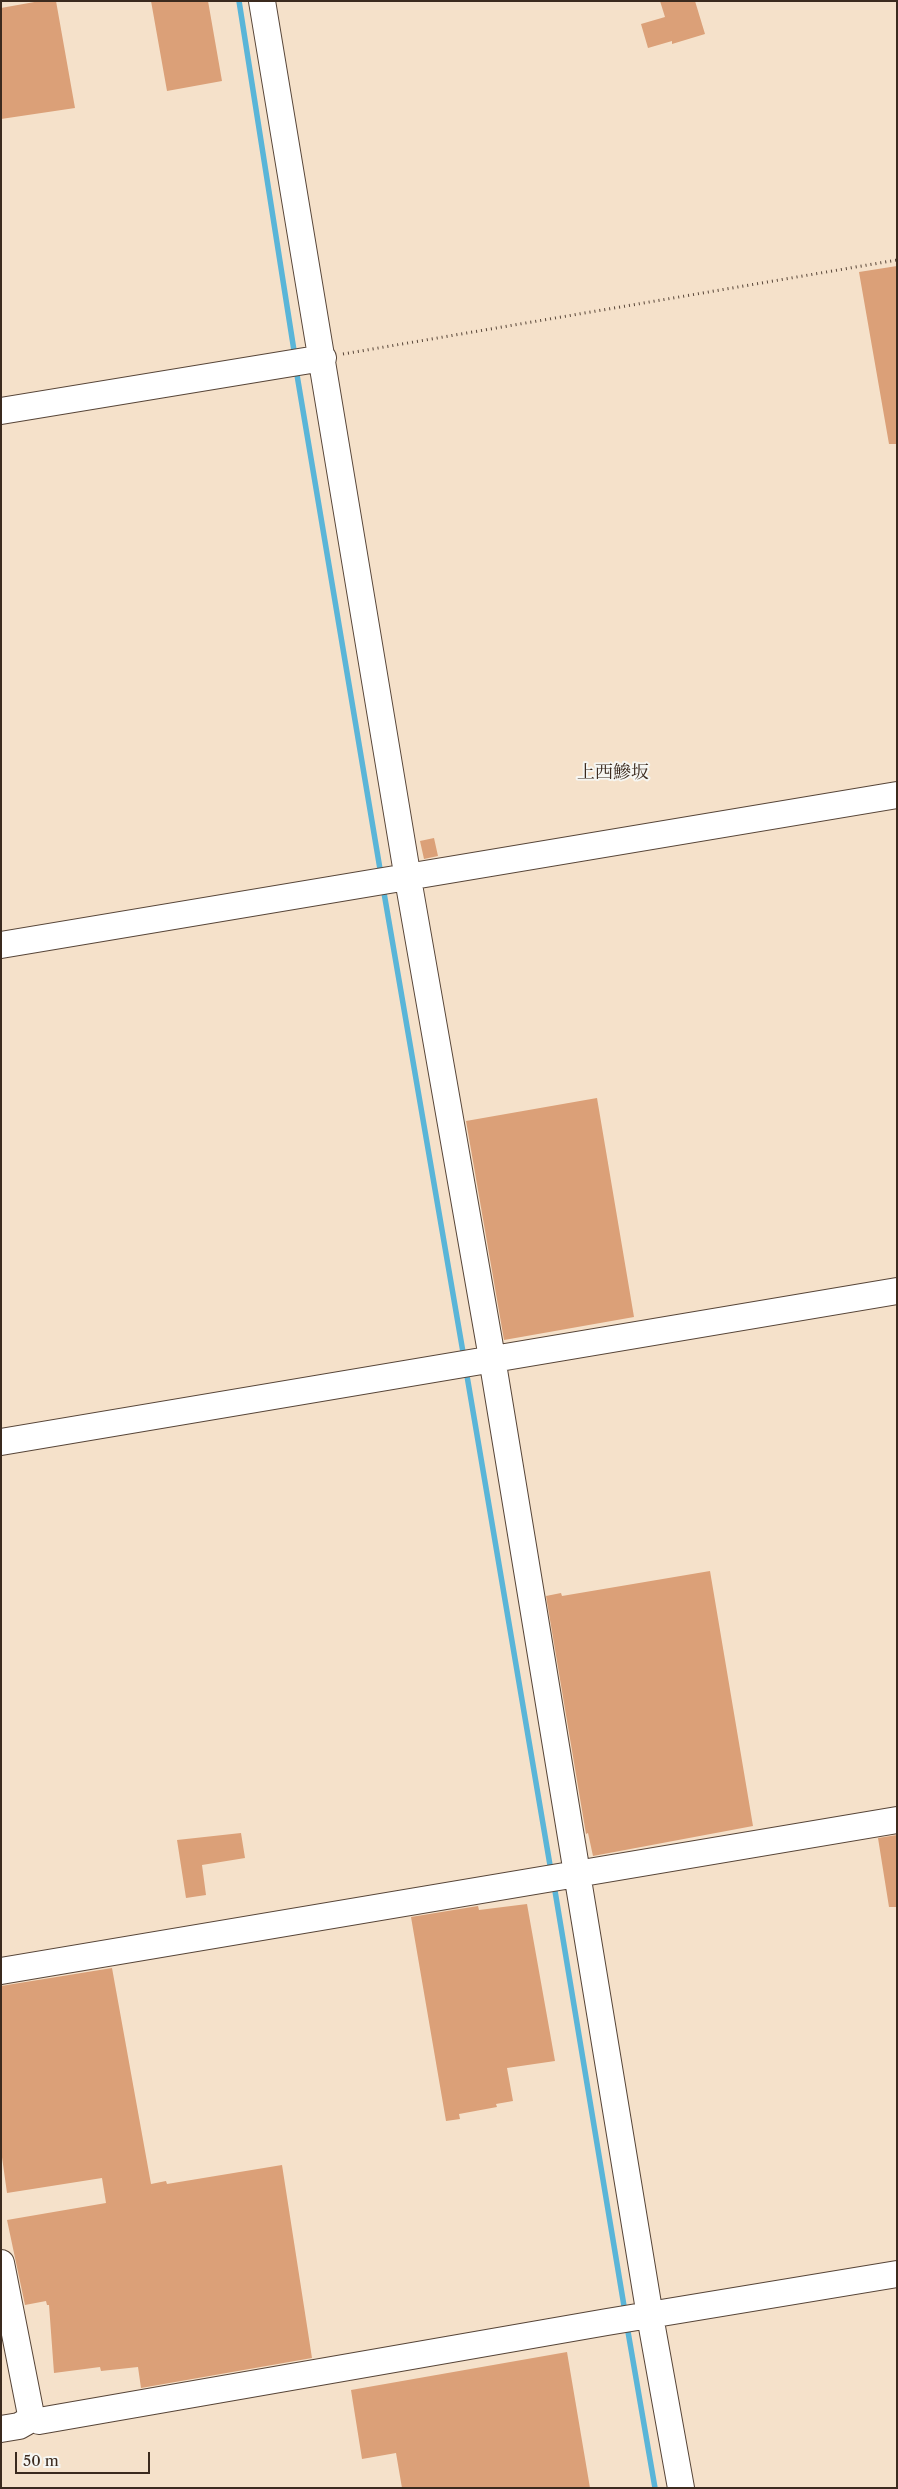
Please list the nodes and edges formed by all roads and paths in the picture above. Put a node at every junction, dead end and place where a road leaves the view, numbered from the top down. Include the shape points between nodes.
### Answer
1 (262, 1) edge
2 (897, 260) edge
3 (304, 361) junction
4 (1, 411) edge
5 (897, 795) edge
6 (392, 881) junction
7 (1, 945) edge
8 (897, 1292) edge
9 (474, 1362) junction
10 (1, 1442) edge
11 (897, 1820) edge
12 (560, 1877) junction
13 (1, 1971) edge
14 (1, 2263) edge
15 (897, 2274) edge
16 (650, 2316) junction
17 (31, 2415) junction
18 (1, 2429) edge
19 (681, 2488) edge

1 - 3 street
2 - 3 path
3 - 4 street
3 - 6 street
5 - 6 street
6 - 7 street
6 - 9 street
8 - 9 street
9 - 10 street
9 - 12 street
11 - 12 street
12 - 13 street
12 - 16 street
14 - 17 street
15 - 16 street
16 - 17 street via 40,2421
16 - 19 street
17 - 18 street via 19,2426

